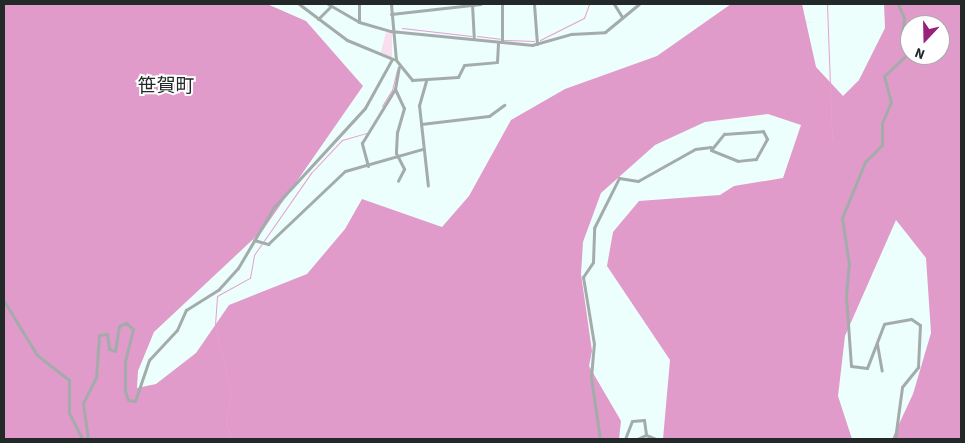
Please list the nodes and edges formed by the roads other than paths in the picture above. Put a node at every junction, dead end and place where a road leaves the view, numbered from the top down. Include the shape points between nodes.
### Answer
1 (299, 4) edge
2 (360, 4) edge
3 (391, 4) edge
4 (472, 4) edge
5 (480, 4) edge
6 (502, 4) edge
7 (534, 4) edge
8 (614, 4) edge
9 (639, 4) edge
10 (898, 4) edge
11 (329, 5) edge
12 (390, 14) junction
13 (622, 17) junction
14 (318, 19) junction
15 (359, 22) junction
16 (395, 31) junction
17 (474, 38) junction
18 (500, 42) junction
19 (537, 44) junction
20 (394, 59) junction
21 (399, 66) junction
22 (426, 81) junction
23 (395, 89) junction
24 (504, 105) dead end
25 (421, 124) junction
26 (711, 147) junction
27 (422, 149) junction
28 (397, 155) junction
29 (368, 166) junction
30 (398, 180) dead end
31 (428, 186) dead end
32 (254, 240) junction
33 (4, 301) edge
34 (876, 344) junction
35 (882, 371) dead end
36 (646, 435) junction
37 (82, 439) edge
38 (88, 439) edge
39 (600, 439) edge
40 (625, 439) edge
41 (637, 439) edge
42 (656, 439) edge
43 (895, 439) edge

1 - 14 street
2 - 15 street
3 - 12 street
4 - 5 street
4 - 12 street
4 - 17 street
6 - 18 street
7 - 19 street
8 - 13 street
9 - 13 street
10 - 34 street via 904,18 902,33 910,52 884,76 891,102 882,122 882,145 865,162 842,218 849,264 846,296 851,366 867,368
11 - 14 street
11 - 15 street
12 - 16 street
13 - 19 street via 600,34 571,34
14 - 20 street via 347,40
15 - 16 street
16 - 17 street
16 - 20 street
17 - 18 street
18 - 19 street
18 - 22 street via 497,62 466,64 458,77
20 - 21 street
20 - 32 street via 365,108 274,207
21 - 22 street via 410,79
21 - 23 street
22 - 25 street via 419,105
23 - 28 street via 404,108 397,127
23 - 29 street via 362,143
24 - 25 street via 490,116
25 - 27 street
26 - 26 street via 715,155 753,160 762,154 767,136 762,131 724,134
26 - 39 street via 695,148 638,181 620,177 594,228 593,262 583,277 594,344 591,377
27 - 28 street
27 - 31 street via 429,167
28 - 29 street
28 - 30 street via 404,169
29 - 32 street via 340,174 264,243
32 - 38 street via 224,284 186,310 177,330 149,360 136,401 128,400 125,391 125,361 133,329 126,323 119,326 115,351 109,349 107,334 99,336 96,378 83,403
33 - 37 street via 37,355 69,380 69,413
34 - 35 street
34 - 43 street via 884,324 912,319 920,325 918,367 902,386
36 - 40 street via 644,420 632,421
36 - 41 street
36 - 42 street

